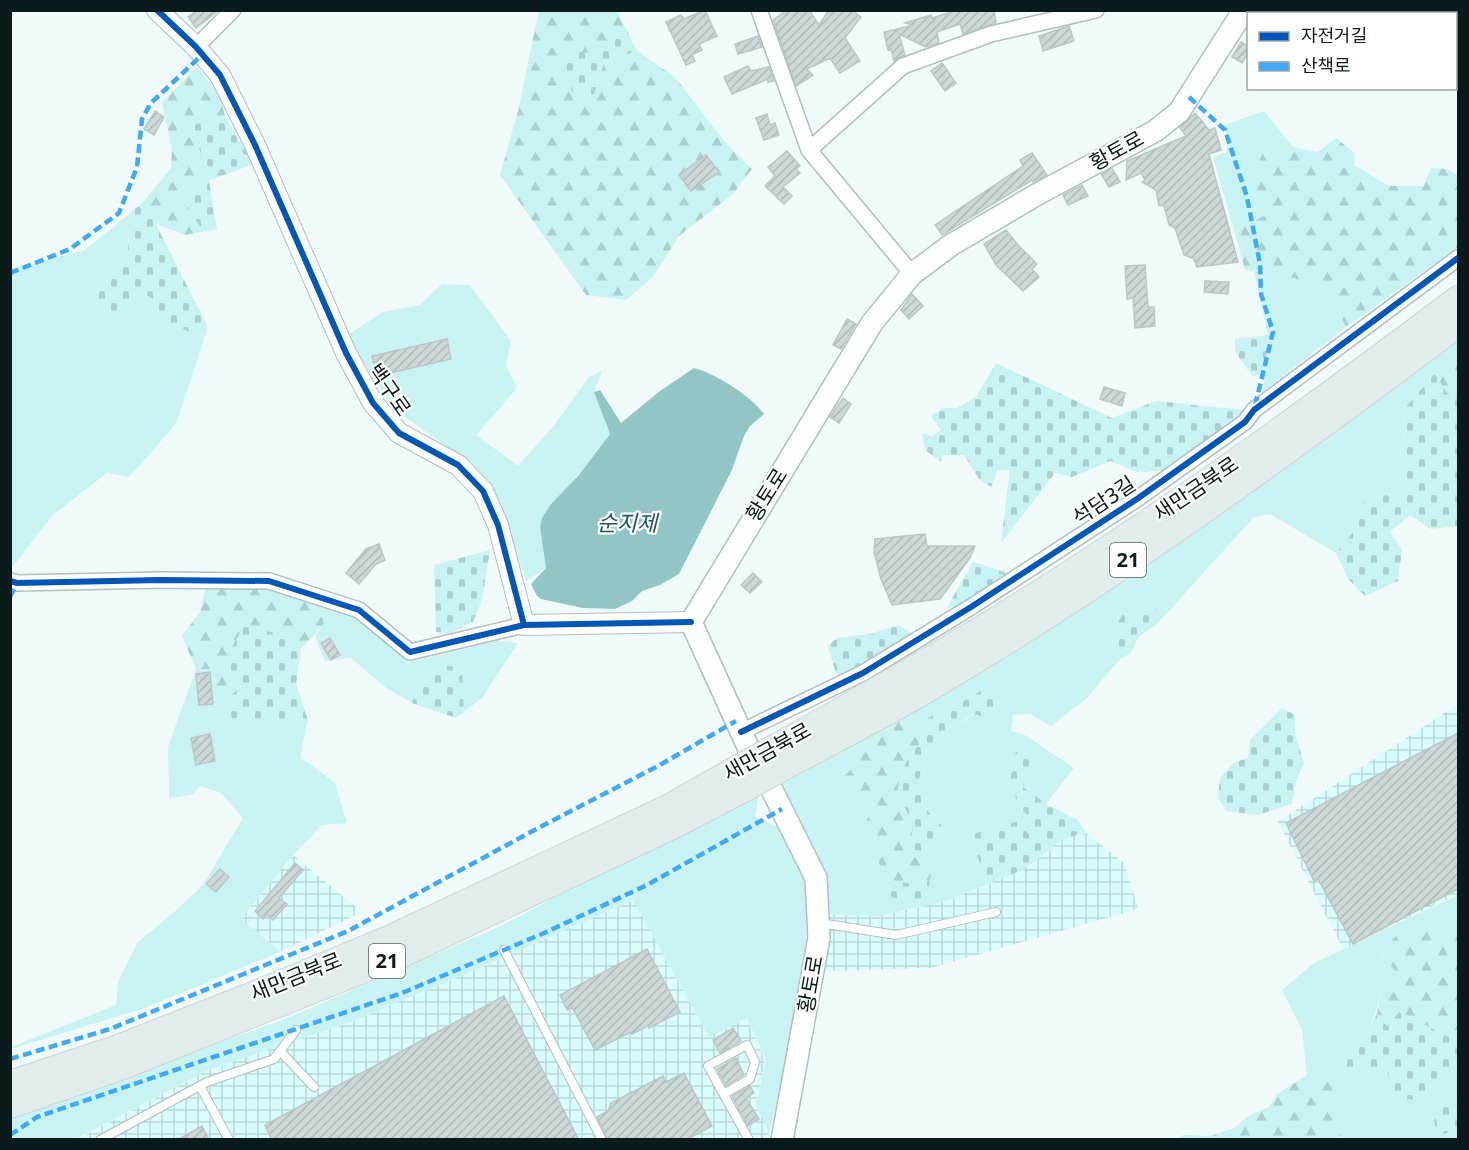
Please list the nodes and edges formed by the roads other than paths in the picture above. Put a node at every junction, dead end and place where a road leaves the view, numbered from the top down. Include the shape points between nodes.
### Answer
1 (157, 10) edge
2 (233, 10) edge
3 (759, 10) edge
4 (1096, 10) edge
5 (1244, 10) edge
6 (196, 47) junction
7 (809, 150) junction
8 (1458, 258) edge
9 (912, 274) junction
10 (1458, 299) edge
11 (1458, 324) edge
12 (10, 581) edge
13 (691, 622) junction
14 (524, 625) junction
15 (741, 732) junction
16 (775, 760) junction
17 (743, 778) junction
18 (996, 912) dead end
19 (818, 922) junction
20 (504, 950) dead end
21 (296, 1030) dead end
22 (280, 1051) junction
23 (10, 1084) edge
24 (200, 1086) junction
25 (314, 1087) dead end
26 (724, 1094) junction
27 (10, 1104) edge
28 (100, 1140) edge
29 (229, 1140) edge
30 (602, 1140) edge
31 (749, 1140) edge
32 (782, 1140) edge

1 - 6 street, 백구로
2 - 6 street
3 - 7 street
4 - 7 street via 991,34 903,66
5 - 9 main road, 황토로 via 1179,112 1155,131 951,245
6 - 14 street, 백구로 via 220,75 250,135 346,353 373,403 399,433 458,465 483,491 498,525
7 - 9 street
8 - 15 street, 석담3길 via 1254,410 1245,422 1137,499 862,674
9 - 13 main road, 황토로 via 872,323
10 - 16 highway, 새만금북로 / 21 via 1201,486 1050,587 909,672
11 - 16 highway, 새만금북로 / 21 via 1345,408 1059,606 923,691
12 - 14 street via 269,581 359,610 410,652
13 - 14 street
13 - 15 main road, 황토로
15 - 19 main road, 황토로 via 816,878
16 - 17 highway, 새만금북로 / 21, bridge
17 - 23 highway, 새만금북로 / 21 via 668,808 389,939 139,1040
17 - 27 highway, 새만금북로 / 21 via 676,824 400,956 123,1066
18 - 19 lane via 896,936
19 - 32 main road, 황토로 via 817,950
20 - 30 lane
21 - 22 lane
22 - 24 lane via 274,1059
22 - 25 lane
24 - 28 lane
24 - 29 lane
26 - 26 lane via 708,1066 747,1045 755,1062 750,1079
26 - 31 lane

